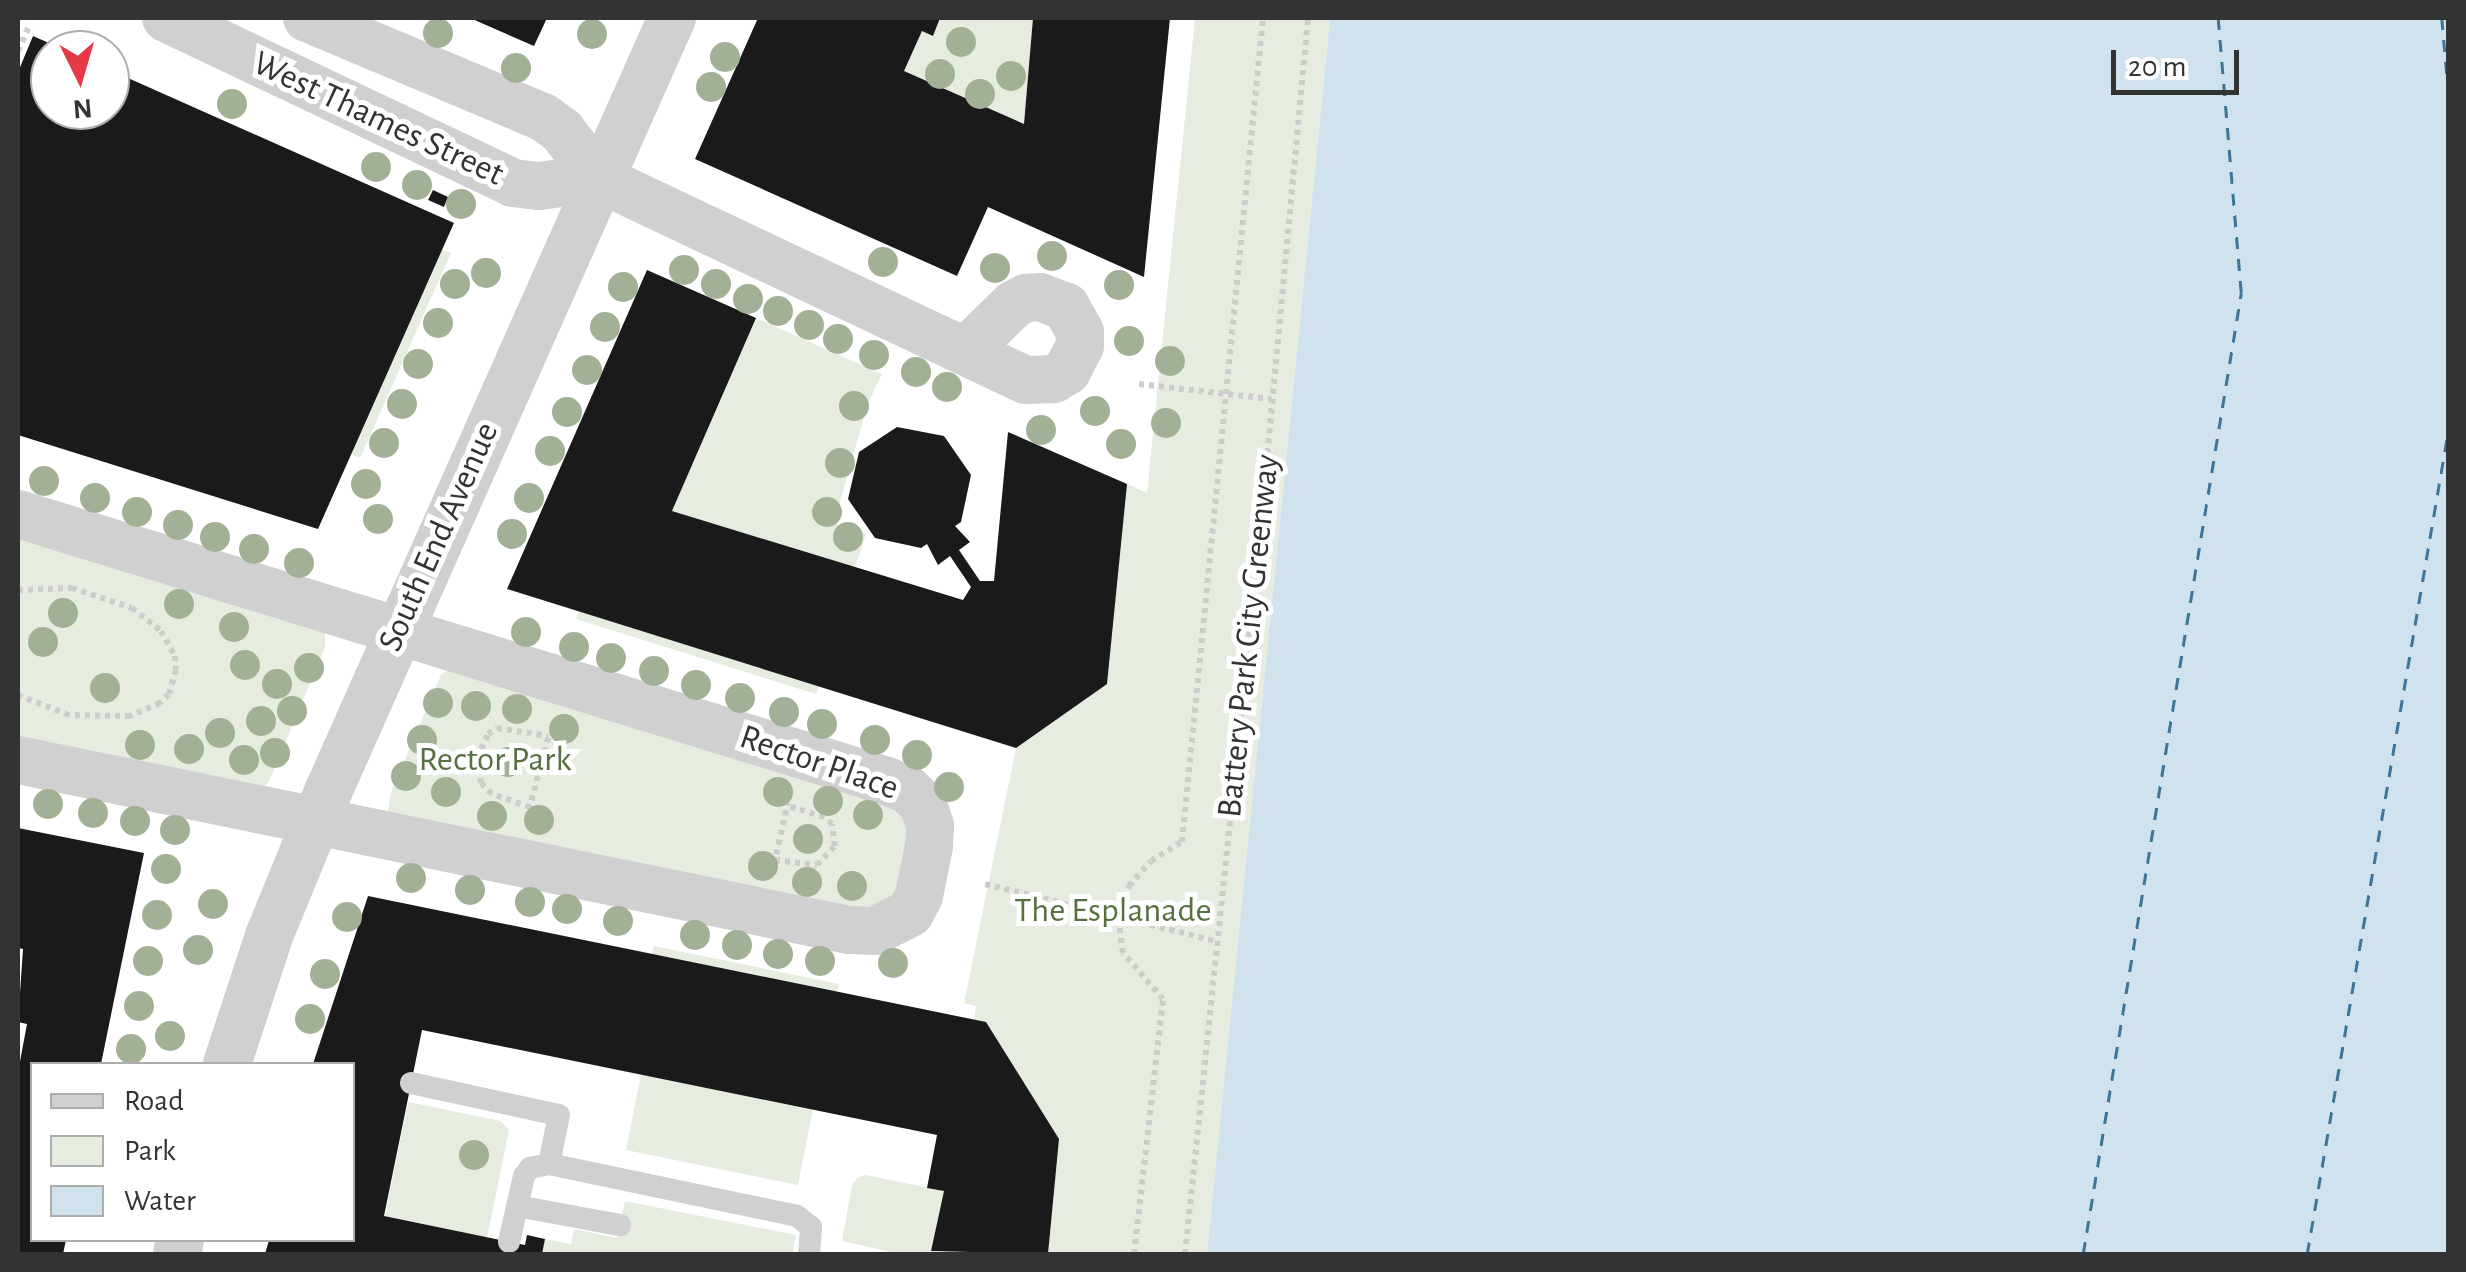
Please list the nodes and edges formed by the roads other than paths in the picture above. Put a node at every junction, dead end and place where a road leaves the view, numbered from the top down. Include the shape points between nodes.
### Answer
1 (166, 18) edge
2 (307, 18) edge
3 (672, 18) edge
4 (598, 178) junction
5 (966, 351) dead end
6 (18, 514) edge
7 (398, 630) junction
8 (18, 760) edge
9 (315, 823) junction
10 (228, 1062) edge
11 (412, 1083) dead end
12 (549, 1164) junction
13 (517, 1206) junction
14 (620, 1225) dead end
15 (509, 1242) dead end
16 (809, 1254) edge

1 - 4 street, West Thames Street via 513,183
2 - 4 street, West Thames Street via 543,117
3 - 4 street, South End Avenue
4 - 5 street, West Thames Street
4 - 7 street, South End Avenue
6 - 7 street, Rector Place
7 - 9 street, South End Avenue
7 - 9 street, Rector Place via 908,790 930,826 919,896 892,926 849,930
8 - 9 street, Rector Place
9 - 10 street, South End Avenue
11 - 12 lane via 559,1116
12 - 13 lane via 530,1168
12 - 16 lane via 797,1216 811,1227
13 - 14 lane
13 - 15 lane

